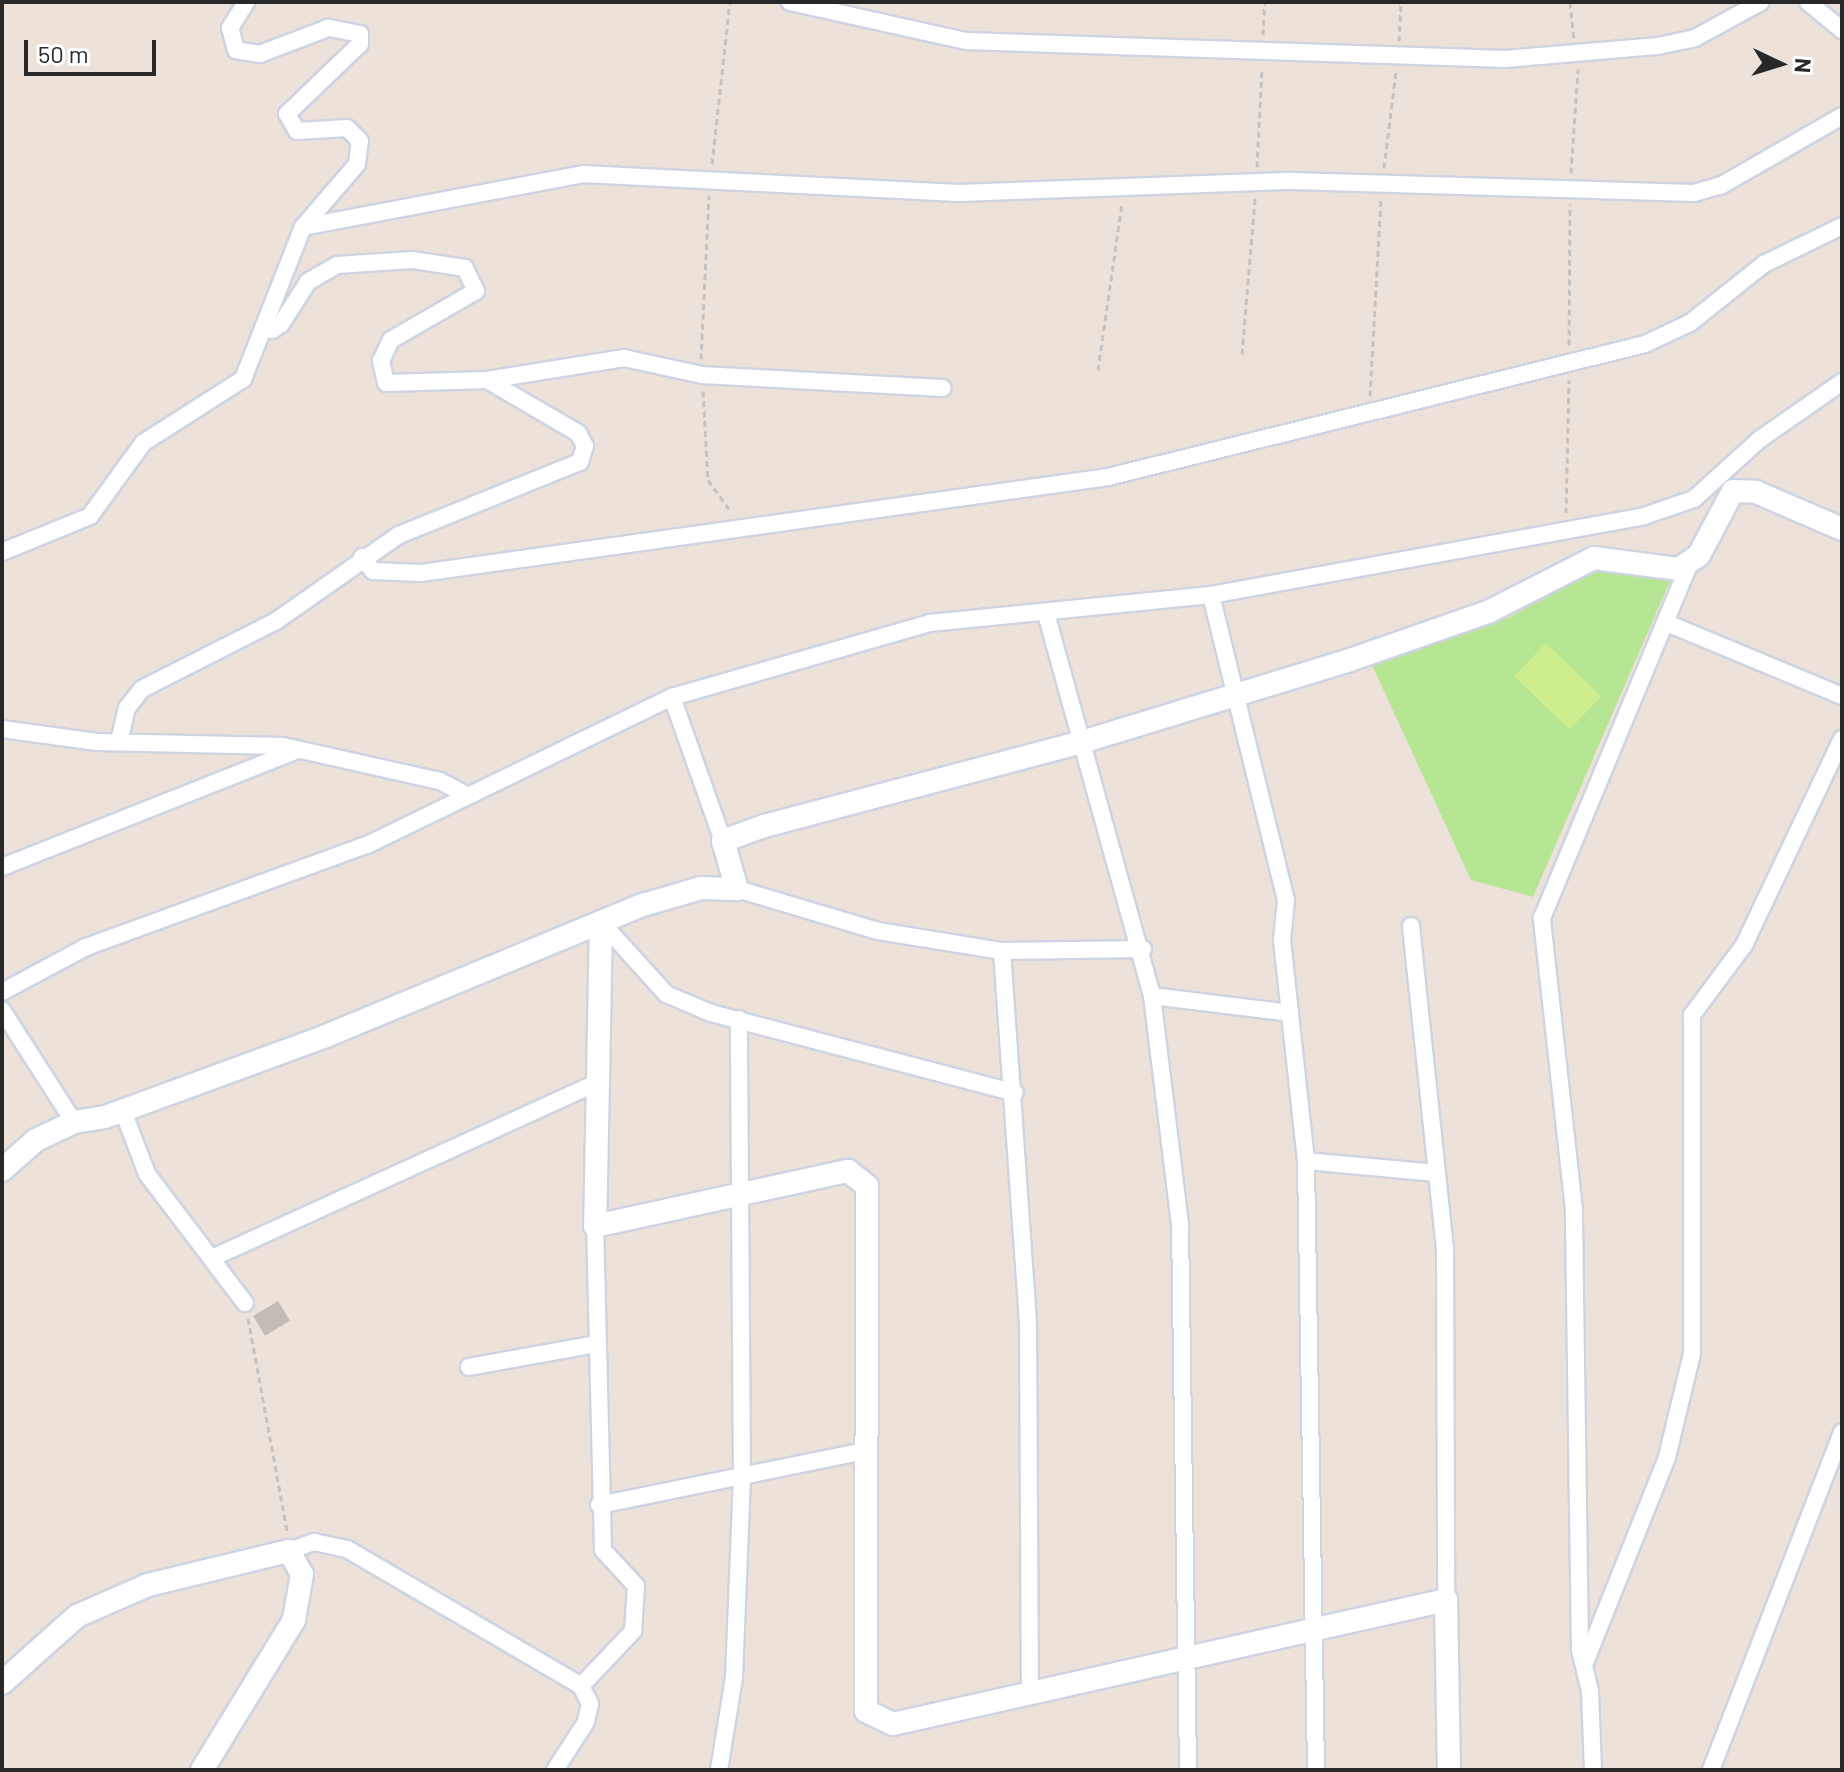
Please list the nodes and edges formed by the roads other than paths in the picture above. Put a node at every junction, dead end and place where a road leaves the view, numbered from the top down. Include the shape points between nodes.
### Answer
1 (246, 2) edge
2 (790, 2) edge
3 (1761, 2) edge
4 (1808, 2) edge
5 (1842, 30) edge
6 (1842, 116) edge
7 (1842, 226) edge
8 (303, 227) junction
9 (265, 324) junction
10 (487, 380) junction
11 (1842, 382) edge
12 (943, 388) dead end
13 (1719, 492) junction
14 (1842, 529) edge
15 (2, 552) edge
16 (362, 557) junction
17 (1689, 565) junction
18 (1211, 595) junction
19 (1047, 617) junction
20 (1669, 624) junction
21 (1237, 695) junction
22 (1842, 696) edge
23 (672, 697) junction
24 (2, 729) edge
25 (28, 737) junction
26 (2, 739) edge
27 (1842, 739) edge
28 (1085, 741) junction
29 (119, 742) junction
30 (298, 750) junction
31 (464, 794) junction
32 (723, 841) junction
33 (2, 867) edge
34 (737, 889) junction
35 (601, 922) junction
36 (1411, 926) dead end
37 (1143, 949) junction
38 (1002, 951) junction
39 (2, 992) edge
40 (1152, 996) junction
41 (2, 1010) edge
42 (1290, 1013) junction
43 (739, 1019) junction
44 (598, 1082) junction
45 (1015, 1093) junction
46 (123, 1111) junction
47 (74, 1122) junction
48 (1306, 1161) junction
49 (2, 1170) edge
50 (1436, 1173) junction
51 (737, 1197) junction
52 (595, 1226) junction
53 (212, 1258) junction
54 (245, 1303) road end
55 (596, 1344) junction
56 (469, 1367) dead end
57 (1842, 1432) edge
58 (865, 1451) junction
59 (742, 1476) junction
60 (599, 1505) junction
61 (289, 1551) junction
62 (1446, 1600) junction
63 (1315, 1625) junction
64 (1188, 1661) junction
65 (1584, 1665) junction
66 (2, 1683) edge
67 (581, 1686) junction
68 (1030, 1695) junction
69 (202, 1770) edge
70 (555, 1770) edge
71 (719, 1770) edge
72 (1188, 1770) edge
73 (1316, 1770) edge
74 (1449, 1770) edge
75 (1593, 1770) edge
76 (1711, 1770) edge

1 - 8 street via 230,28 236,50 260,54 328,28 360,34 353,52 287,114 287,125 297,131 347,128 360,141 357,164
2 - 3 street via 966,41 1398,55 1579,53 1695,38
4 - 5 street
6 - 8 street via 1708,189 1382,183 959,193 583,174
7 - 16 street via 1764,264 1690,323 1569,368 1108,477 421,573 373,571
8 - 9 street
9 - 10 street via 272,330 281,324 308,282 337,265 412,260 465,268 476,291 407,327 381,361 386,383 398,387
9 - 15 street via 243,379 143,443 90,516
10 - 12 street via 624,358 702,375
10 - 16 street via 578,433 585,446 580,462
11 - 13 street via 1760,439
13 - 14 street via 1756,492
13 - 17 street
13 - 18 street via 1565,533
16 - 29 street via 276,621 142,689 127,708
17 - 20 street
17 - 21 street via 1594,558 1488,612
18 - 19 street
18 - 21 street
19 - 23 street via 930,623
19 - 28 street
20 - 22 street
20 - 65 street via 1607,751 1542,918 1575,1223
21 - 28 street
21 - 42 street via 1280,861
23 - 31 street
23 - 32 street
24 - 25 street
25 - 26 street
25 - 29 street
27 - 65 street via 1744,945 1692,1015 1692,1354 1667,1457
28 - 32 street
28 - 37 street
29 - 30 street
30 - 31 street via 440,781
30 - 33 street
31 - 39 street via 367,845 86,947
32 - 34 street
34 - 35 street via 701,888
34 - 38 street via 878,931
35 - 43 street via 666,994
35 - 44 street
35 - 46 street
36 - 50 street
37 - 38 street
37 - 40 street
38 - 45 street
40 - 42 street
40 - 64 street via 1180,1224
41 - 47 street
42 - 48 street
43 - 45 street
43 - 51 street
44 - 52 street
44 - 53 street
45 - 68 street via 1028,1337
46 - 47 street
46 - 53 street via 147,1174
47 - 49 street via 36,1140
48 - 50 street
48 - 63 street
50 - 62 street via 1445,1248
51 - 52 street
51 - 58 street via 848,1171 867,1186
51 - 59 street
52 - 55 street
53 - 54 street
55 - 56 street
55 - 60 street
57 - 76 street
58 - 59 street
58 - 68 street via 866,1711 893,1724
59 - 60 street
59 - 71 street via 734,1677
60 - 67 street via 603,1550 636,1586 633,1631
61 - 66 street via 148,1585 77,1616
61 - 67 street via 314,1542 347,1549
61 - 69 street via 302,1574 294,1620
62 - 63 street
62 - 74 street
63 - 64 street
63 - 73 street
64 - 68 street
64 - 72 street
65 - 75 street
67 - 70 street via 590,1704 586,1722

